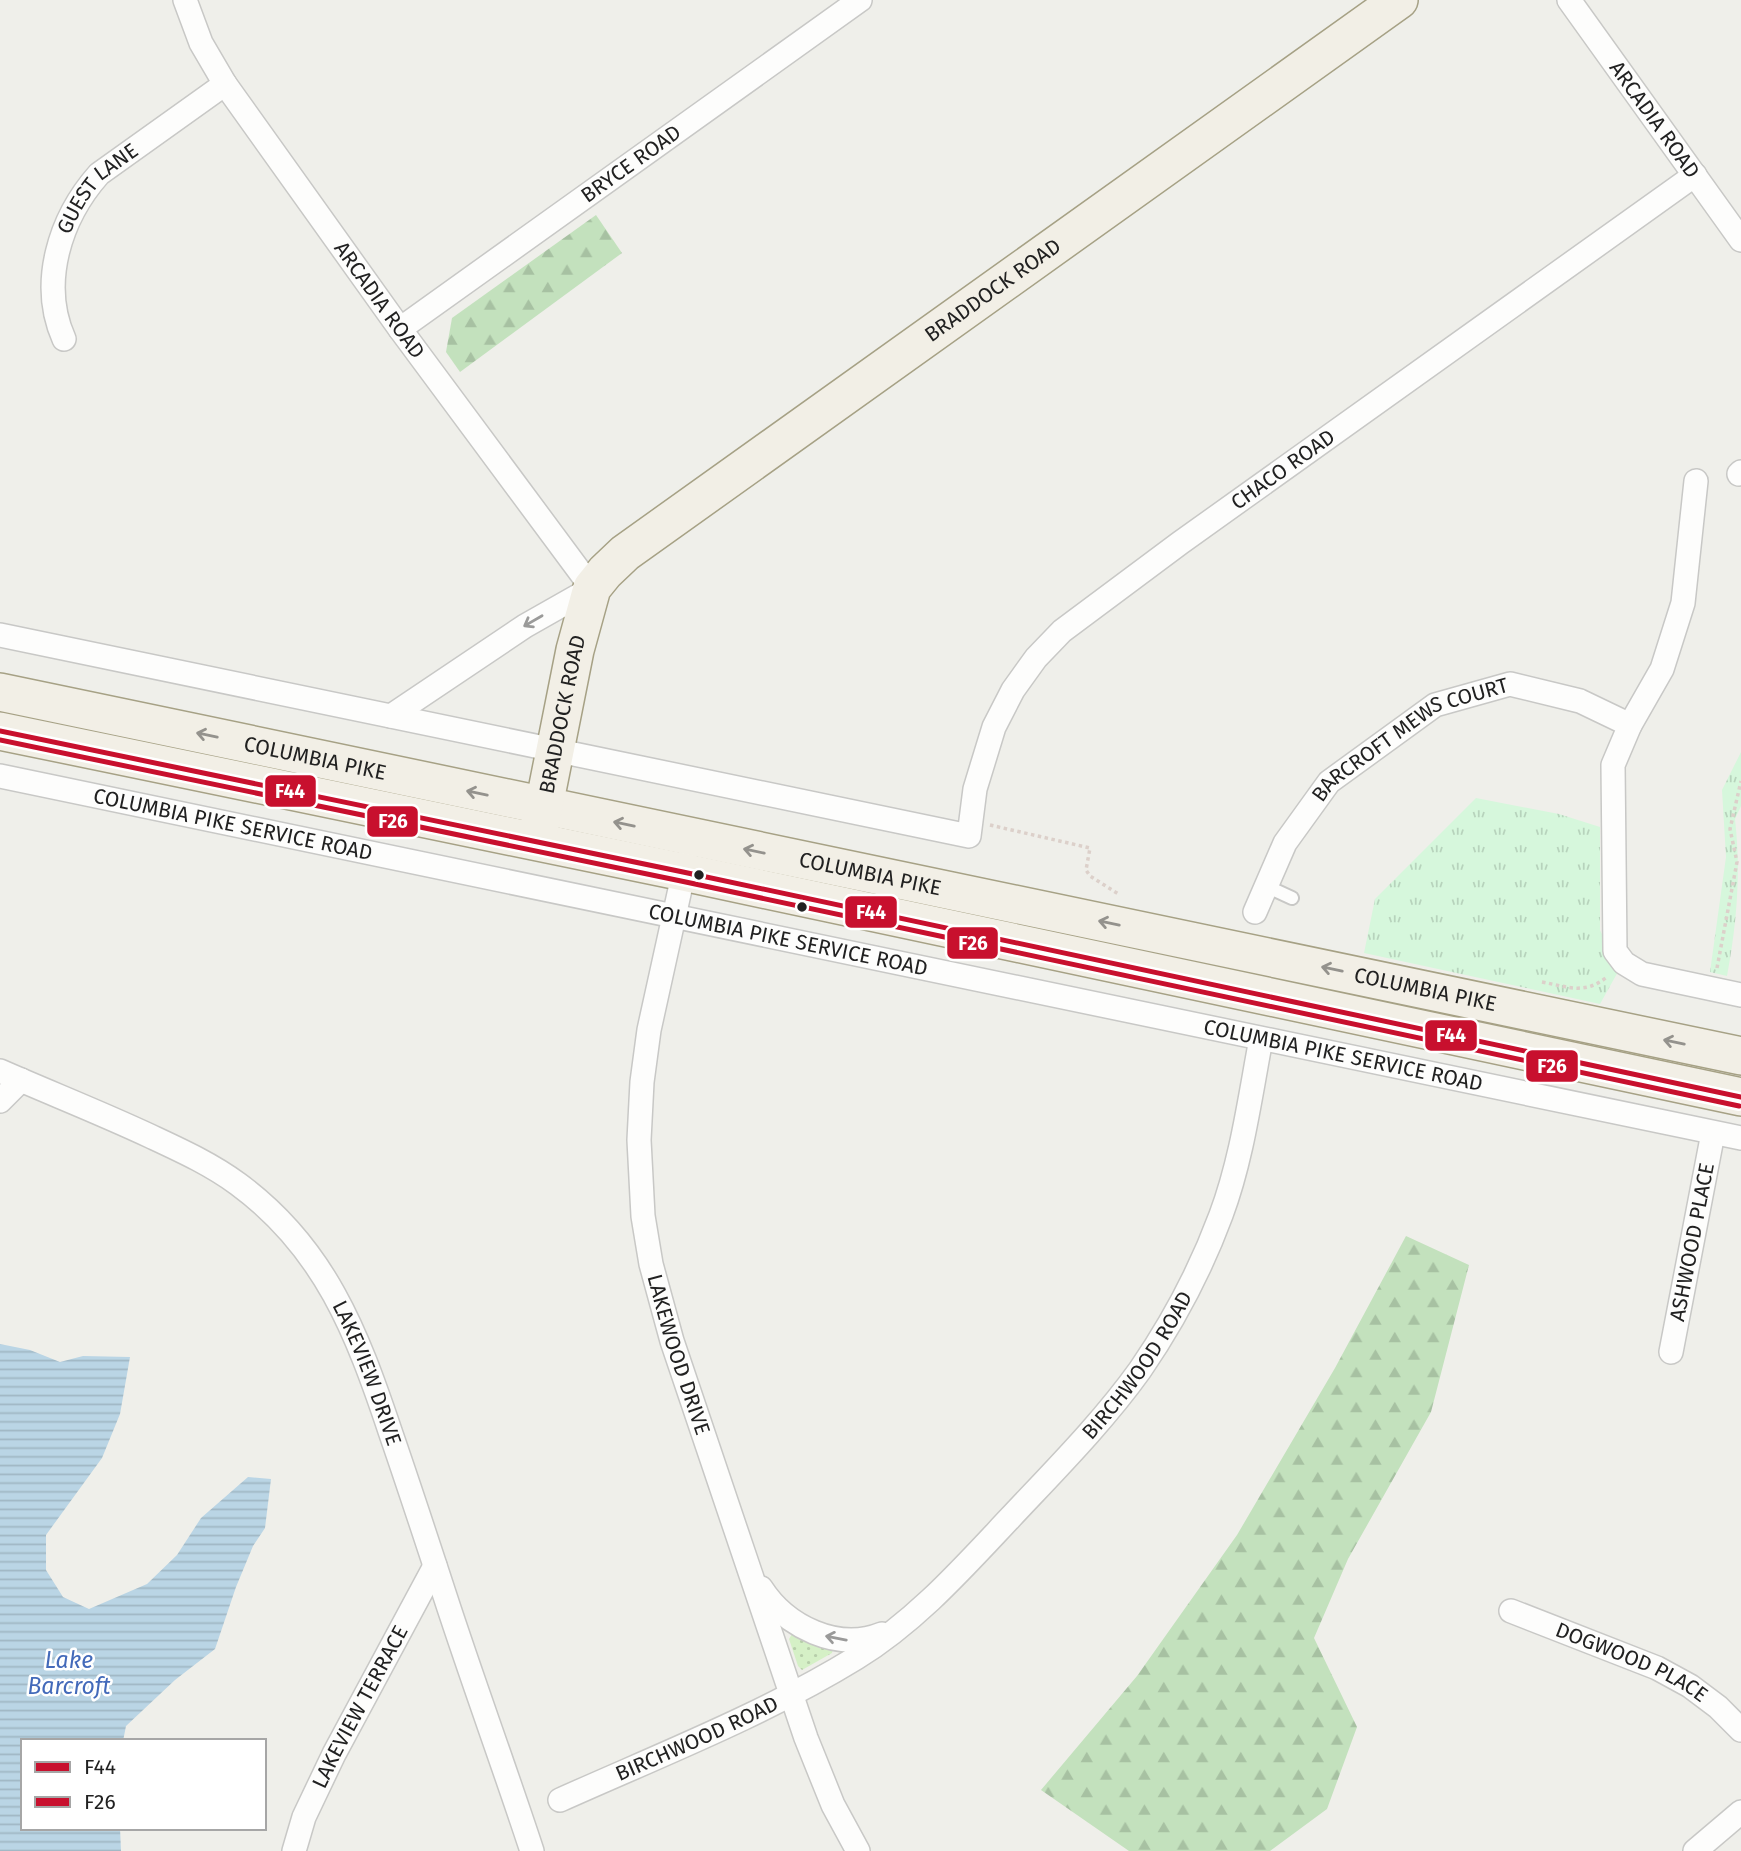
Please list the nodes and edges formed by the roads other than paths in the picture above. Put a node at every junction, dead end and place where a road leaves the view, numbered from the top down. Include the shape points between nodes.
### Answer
1 (185, 0) edge
2 (860, 0) edge
3 (1399, 0) edge
4 (1569, 0) edge
5 (225, 84) junction
6 (1695, 175) junction
7 (1741, 240) edge
8 (400, 329) junction
9 (64, 339) dead end
10 (1696, 481) dead end
11 (592, 588) junction
12 (0, 635) edge
13 (0, 692) edge
14 (391, 716) junction
15 (1630, 725) junction
16 (0, 731) edge
17 (555, 750) junction
18 (0, 776) edge
19 (544, 807) junction
20 (537, 842) junction
21 (687, 855) junction
22 (1266, 886) junction
23 (1292, 898) dead end
24 (1255, 912) dead end
25 (673, 916) junction
26 (1741, 995) edge
27 (1261, 1039) junction
28 (1741, 1056) edge
29 (10, 1075) edge
30 (1741, 1097) edge
31 (0, 1101) edge
32 (1713, 1133) junction
33 (1741, 1138) edge
34 (1671, 1352) dead end
35 (747, 1563) junction
36 (435, 1566) junction
37 (1511, 1611) dead end
38 (901, 1626) junction
39 (792, 1694) junction
40 (1741, 1730) edge
41 (560, 1801) dead end
42 (1741, 1812) edge
43 (294, 1851) edge
44 (532, 1851) edge
45 (858, 1851) edge
46 (1695, 1851) edge

1 - 5 street, ARCADIA ROAD via 201,43
2 - 8 street, BRYCE ROAD
3 - 11 main road, BRADDOCK ROAD via 625,553
4 - 6 street, ARCADIA ROAD
5 - 8 street, ARCADIA ROAD
5 - 9 street, GUEST LANE via 99,174 82,193 69,216 53,281 54,306
6 - 7 street, ARCADIA ROAD
6 - 17 street, CHACO ROAD via 1062,631 1020,679 994,727 975,789 970,829
8 - 11 street, ARCADIA ROAD
10 - 15 street via 1683,603 1662,669
11 -> 14 street, BRADDOCK ROAD via 524,626
11 - 17 main road, BRADDOCK ROAD
12 - 14 street
19 -> 13 main road, COLUMBIA PIKE
14 - 17 street
15 - 22 street, BARCROFT MEWS COURT via 1580,701 1510,684 1435,705 1329,782 1285,843
15 - 26 street via 1613,765 1615,951 1642,974
16 - 20 main road, COLUMBIA PIKE
17 - 19 main road, BRADDOCK ROAD
18 - 25 street, COLUMBIA PIKE SERVICE ROAD
19 - 20 main road, BRADDOCK ROAD
21 -> 19 main road, COLUMBIA PIKE
20 - 21 main road, COLUMBIA PIKE
21 - 25 street, LAKEWOOD DRIVE
28 -> 21 main road, COLUMBIA PIKE via 1233,948
21 - 30 main road, COLUMBIA PIKE
22 - 23 lane
22 - 24 street, BARCROFT MEWS COURT
25 - 27 street, COLUMBIA PIKE SERVICE ROAD
25 - 35 street, LAKEWOOD DRIVE via 642,1082 643,1216 672,1341
27 - 32 street, COLUMBIA PIKE SERVICE ROAD
27 - 38 street, BIRCHWOOD ROAD via 1237,1164 1222,1214 1170,1322 1140,1370 1045,1481 936,1596
29 - 31 street, LAKEVIEW DRIVE
29 - 36 street, LAKEVIEW DRIVE via 195,1157 238,1184 298,1241 325,1276 363,1354
32 - 33 street, COLUMBIA PIKE SERVICE ROAD
32 - 34 street, ASHWOOD PLACE
38 -> 35 street, BIRCHWOOD ROAD via 853,1641 799,1626 778,1610
35 - 39 street, LAKEWOOD DRIVE
36 - 43 street, LAKEVIEW TERRACE via 334,1754 304,1817
36 - 44 street, LAKEVIEW DRIVE
37 - 40 street, DOGWOOD PLACE via 1657,1668 1690,1686
38 - 39 street, BIRCHWOOD ROAD via 858,1657
39 - 41 street, BIRCHWOOD ROAD
39 - 45 street, LAKEWOOD DRIVE via 833,1804
42 - 46 street

